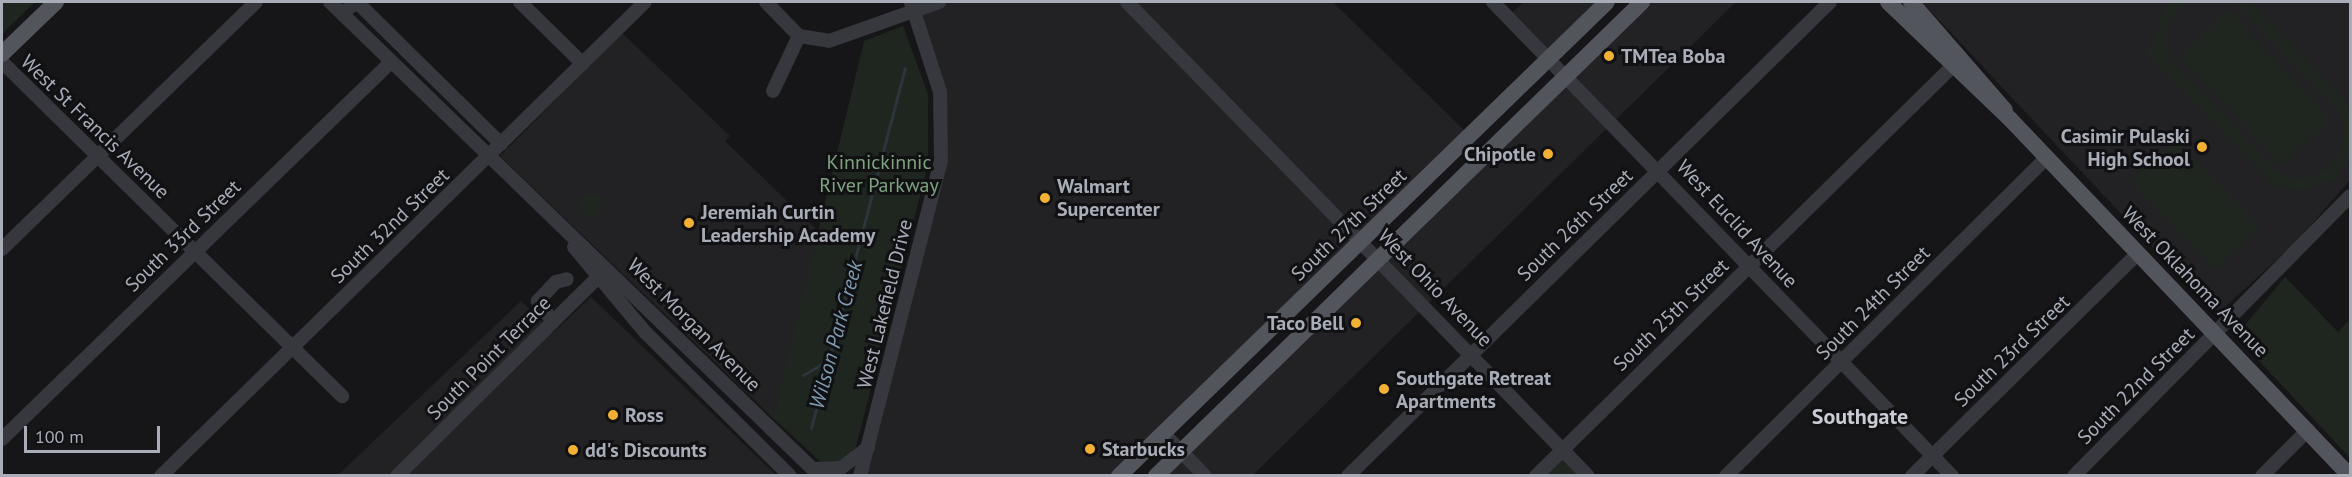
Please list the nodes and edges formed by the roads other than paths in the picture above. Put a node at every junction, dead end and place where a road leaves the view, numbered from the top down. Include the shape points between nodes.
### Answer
1 (56, 2) edge
2 (256, 2) edge
3 (330, 2) edge
4 (520, 2) edge
5 (645, 2) edge
6 (766, 2) edge
7 (939, 2) edge
8 (1127, 2) edge
9 (1493, 2) edge
10 (1607, 2) edge
11 (1642, 2) edge
12 (1830, 2) edge
13 (1888, 2) edge
14 (1911, 2) edge
15 (912, 7) edge
16 (343, 14) junction
17 (799, 36) junction
18 (2, 54) edge
19 (1550, 56) junction
20 (1957, 61) junction
21 (2, 62) edge
22 (391, 62) junction
23 (583, 64) junction
24 (1567, 73) junction
25 (773, 91) dead end
26 (501, 144) junction
27 (98, 156) junction
28 (489, 156) junction
29 (2047, 157) junction
30 (1659, 170) junction
31 (1426, 180) junction
32 (2350, 196) edge
33 (1363, 242) junction
34 (2, 249) edge
35 (195, 252) junction
36 (2138, 253) junction
37 (1380, 257) junction
38 (1750, 265) junction
39 (603, 272) junction
40 (567, 279) dead end
41 (1330, 306) junction
42 (553, 322) junction
43 (2216, 334) junction
44 (293, 348) junction
45 (1472, 354) junction
46 (1841, 361) junction
47 (1236, 364) junction
48 (1243, 392) junction
49 (342, 396) dead end
50 (2308, 430) junction
51 (1163, 433) junction
52 (2, 439) edge
53 (868, 448) junction
54 (1563, 449) junction
55 (1181, 451) junction
56 (1932, 455) junction
57 (817, 472) edge
58 (1125, 472) edge
59 (862, 473) edge
60 (161, 476) edge
61 (398, 476) edge
62 (790, 476) edge
63 (1156, 476) edge
64 (1205, 476) edge
65 (1348, 476) edge
66 (1536, 476) edge
67 (1588, 476) edge
68 (1726, 476) edge
69 (1912, 476) edge
70 (1952, 476) edge
71 (2074, 476) edge
72 (2262, 476) edge
73 (2350, 476) edge

1 - 18 main road
2 - 27 street
3 - 16 street, West Morgan Avenue
4 - 23 street
5 - 23 street, South 32nd Street
6 - 17 street via 779,21
7 - 15 street
8 - 33 street, West Ohio Avenue
9 - 19 street, West Euclid Avenue
10 - 19 main road, South 27th Street
11 - 24 main road
12 - 30 street, South 26th Street
13 - 20 main road, West Oklahoma Avenue
14 - 20 main road, West Oklahoma Avenue
15 - 17 street via 837,40
15 - 53 street, West Lakefield Drive via 940,92 941,161
16 - 22 street, West Morgan Avenue
16 - 26 street via 353,3 360,5
17 - 25 street
19 - 24 street, West Euclid Avenue
19 - 31 main road, South 27th Street
20 - 29 main road, West Oklahoma Avenue
20 - 38 street, South 25th Street
21 - 27 street, West St Francis Avenue
22 - 28 street, West Morgan Avenue
22 - 35 street, South 33rd Street
23 - 26 street, South 32nd Street
24 - 30 street, West Euclid Avenue
24 - 37 main road
26 - 28 street, South 32nd Street
27 - 34 street
27 - 35 street, West St Francis Avenue
28 - 39 street, West Morgan Avenue
28 - 44 street, South 32nd Street
29 - 36 main road, West Oklahoma Avenue
29 - 46 street, South 24th Street
30 - 38 street, West Euclid Avenue
30 - 45 street, South 26th Street
31 - 33 main road, South 27th Street
31 - 37 main road via 1417,201 1381,240
32 - 43 street, South 22nd Street
33 - 37 street, West Ohio Avenue
33 - 41 main road via 1362,257 1333,289
33 - 47 main road, South 27th Street
35 - 44 street, West St Francis Avenue
35 - 52 street, South 33rd Street
36 - 43 main road, West Oklahoma Avenue
36 - 56 street, South 23rd Street
37 - 41 main road
37 - 45 street, West Ohio Avenue
38 - 46 street, West Euclid Avenue
38 - 54 street, South 25th Street
39 - 42 street, South Point Terrace
39 - 57 street, West Morgan Avenue
39 - 62 street, West Morgan Avenue via 645,332
40 - 42 street via 556,282 538,301
41 - 48 main road
42 - 61 street, South Point Terrace
43 - 50 main road, West Oklahoma Avenue
43 - 71 street, South 22nd Street
44 - 49 street, West St Francis Avenue
44 - 60 street, South 32nd Street
45 - 54 street, West Ohio Avenue
45 - 65 street, South 26th Street
46 - 56 street, West Euclid Avenue
46 - 68 street, South 24th Street
47 - 48 main road
47 - 51 main road, South 27th Street
48 - 55 main road
50 - 72 street
50 - 73 main road, West Oklahoma Avenue
51 - 55 street
51 - 58 main road, South 27th Street
53 - 57 street via 841,468
53 - 59 street, West Lakefield Drive
54 - 66 street, South 25th Street
54 - 67 street, West Ohio Avenue
55 - 63 main road
55 - 64 street
56 - 69 street, South 23rd Street
56 - 70 street, West Euclid Avenue

